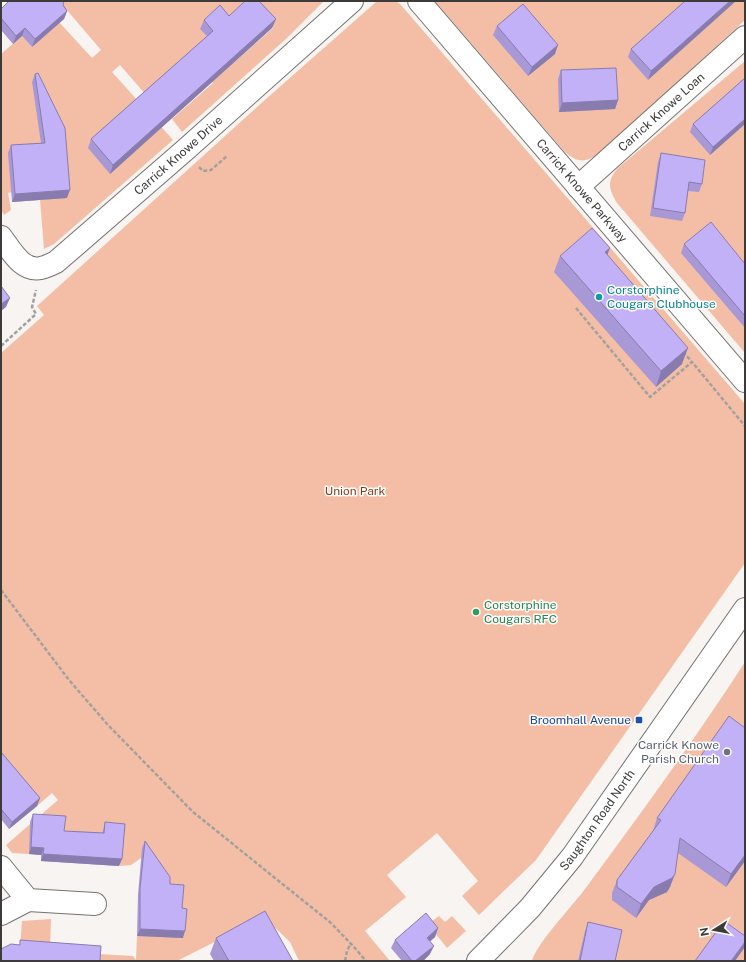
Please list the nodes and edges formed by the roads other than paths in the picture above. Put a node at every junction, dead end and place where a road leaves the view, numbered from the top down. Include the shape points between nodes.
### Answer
1 (352, 1) edge
2 (419, 1) edge
3 (745, 37) edge
4 (578, 187) junction
5 (1, 237) edge
6 (745, 381) edge
7 (745, 609) edge
8 (1, 867) edge
9 (28, 900) junction
10 (95, 904) dead end
11 (1, 914) edge
12 (484, 959) edge

1 - 5 street, Carrick Knowe Drive via 56,262 41,268 29,268 18,259
2 - 4 street, Carrick Knowe Parkway
3 - 4 street, Carrick Knowe Loan
4 - 6 street, Carrick Knowe Parkway
7 - 12 street, Saughton Road North via 572,857
8 - 9 street
9 - 10 street
9 - 11 street

